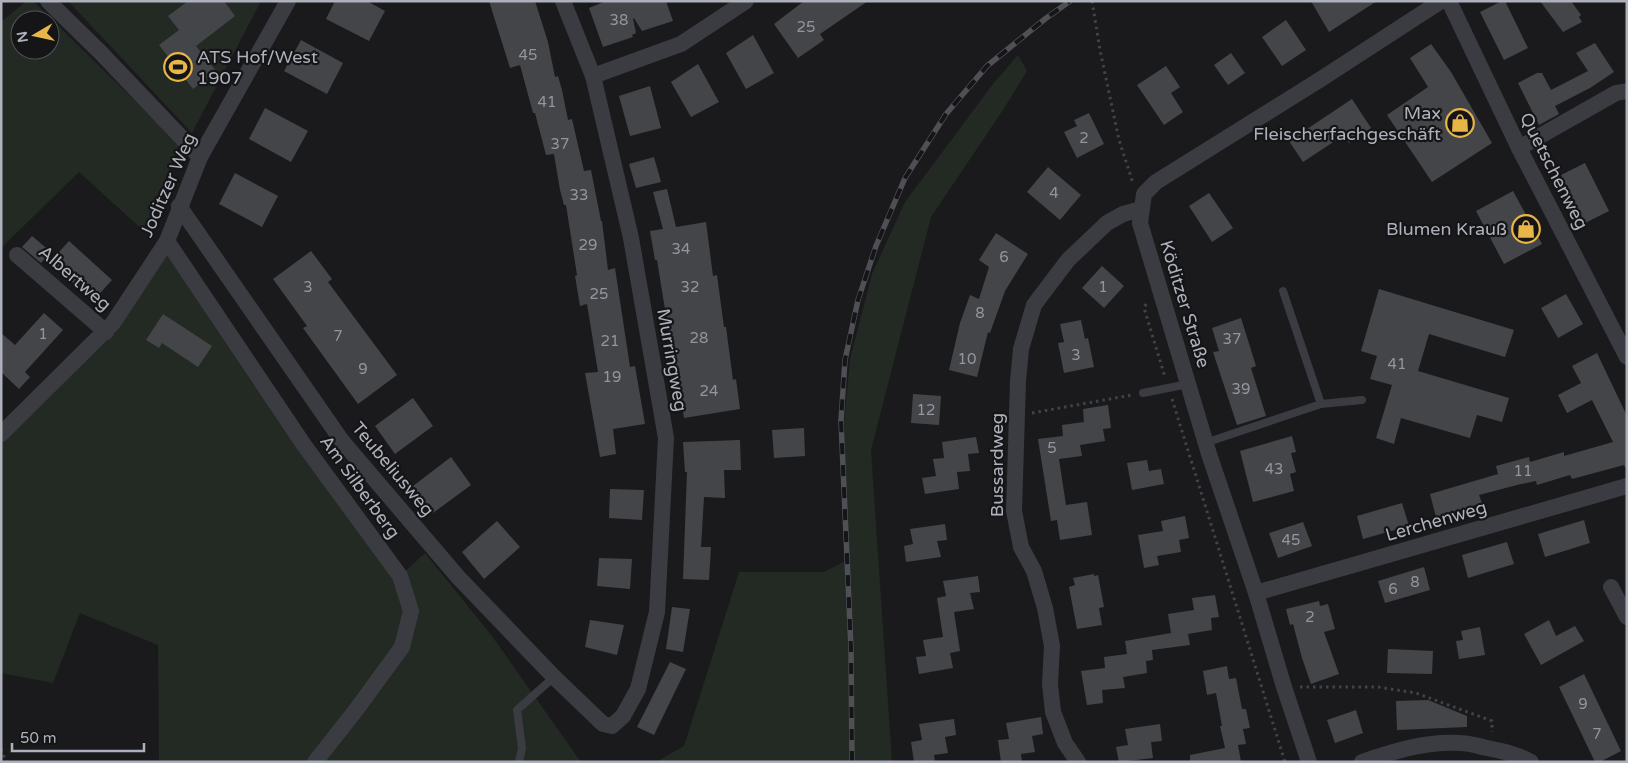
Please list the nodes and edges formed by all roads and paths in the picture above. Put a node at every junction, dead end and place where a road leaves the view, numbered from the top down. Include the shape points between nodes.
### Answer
1 (48, 1) edge
2 (288, 1) edge
3 (563, 1) edge
4 (746, 1) edge
5 (1092, 1) edge
6 (1441, 1) edge
7 (1449, 1) edge
8 (593, 76) junction
9 (1627, 91) edge
10 (1519, 148) junction
11 (200, 157) junction
12 (179, 206) junction
13 (1141, 209) junction
14 (167, 241) junction
15 (17, 254) dead end
16 (1283, 291) dead end
17 (1147, 300) dead end
18 (106, 332) junction
19 (1627, 356) edge
20 (1188, 384) junction
21 (1169, 388) junction
22 (1143, 393) joint
23 (1362, 400) dead end
24 (1321, 404) junction
25 (1017, 415) junction
26 (1, 434) edge
27 (1205, 442) junction
28 (1627, 486) edge
29 (1611, 587) dead end
30 (1256, 593) junction
31 (1627, 617) edge
32 (554, 677) junction
33 (1284, 687) junction
34 (612, 726) joint
35 (1, 749) edge
36 (1490, 755) edge
37 (6, 762) edge
38 (315, 762) edge
39 (519, 762) edge
40 (1078, 762) edge
41 (1285, 762) edge
42 (1309, 762) edge
43 (1362, 762) edge
44 (1531, 762) edge

1 - 11 street
2 - 11 street, Joditzer Weg
3 - 8 street, Murringweg
4 - 8 street via 681,44
5 - 13 path via 1119,140
6 - 13 street, Köditzer Straße via 1156,182 1144,194
7 - 10 street, Quetschenweg
8 - 34 street, Murringweg via 631,238 666,438 657,612 638,689 623,716
9 - 10 street via 1616,93
10 - 19 street, Quetschenweg
11 - 12 street, Joditzer Weg
12 - 14 street, Joditzer Weg
12 - 32 street, Teubeliusweg via 342,441 458,578
13 - 20 street, Köditzer Straße via 1140,224
13 - 25 street, Bussardweg via 1107,223 1068,260 1034,305 1021,349
14 - 18 street, Joditzer Weg
14 - 38 street, Am Silberberg via 304,445 400,576 411,611 402,647
15 - 18 street, Albertweg
16 - 24 lane
17 - 21 path via 1144,308
18 - 26 street, Joditzer Weg
20 - 21 lane
20 - 27 street, Köditzer Straße
21 - 22 lane
21 - 41 path
22 - 25 path
23 - 24 lane
24 - 27 lane
25 - 40 street, Bussardweg via 1014,511 1021,547 1034,570 1045,608 1052,646 1050,684 1053,712 1065,743
27 - 30 street, Köditzer Straße
28 - 30 street, Lerchenweg
29 - 31 street
30 - 33 street, Köditzer Straße
32 - 34 street, Teubeliusweg via 603,724
32 - 39 lane via 517,710 522,748
33 - 36 path via 1378,687 1416,693 1492,721
33 - 42 street, Köditzer Straße
35 - 37 path
36 - 43 street via 1461,743 1430,744 1396,750
36 - 44 street via 1521,756

